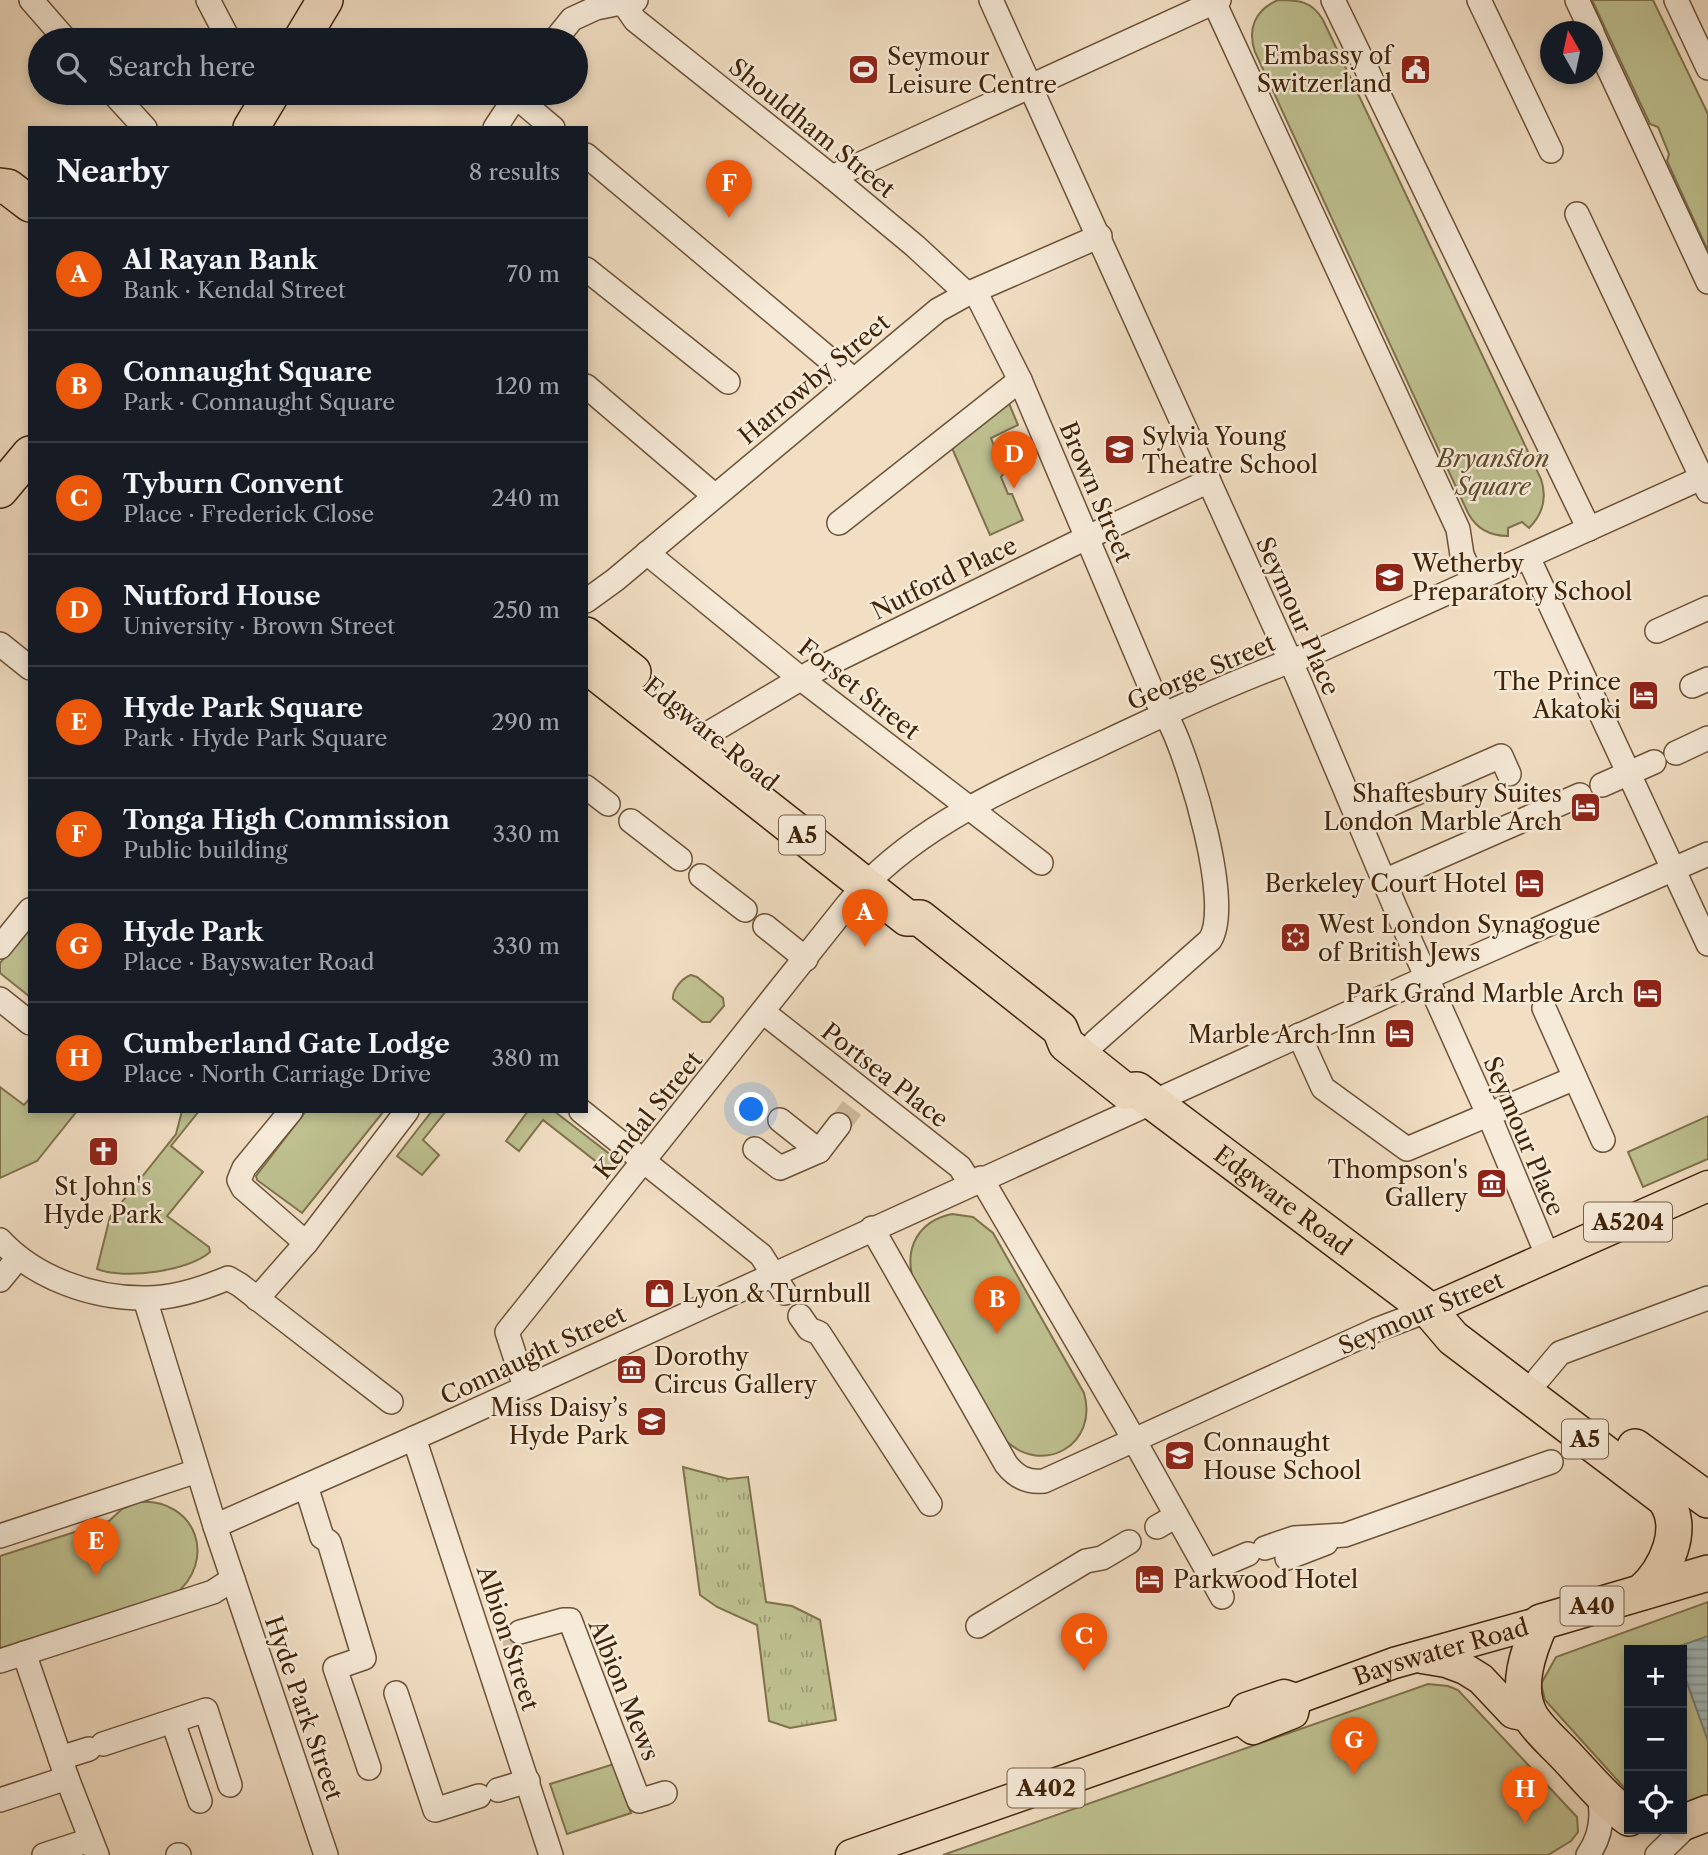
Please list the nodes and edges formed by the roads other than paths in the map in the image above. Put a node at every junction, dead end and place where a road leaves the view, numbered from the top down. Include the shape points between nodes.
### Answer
1 (31, 0) edge
2 (208, 0) edge
3 (325, 0) edge
4 (991, 0) edge
5 (1333, 0) edge
6 (1479, 0) edge
7 (1577, 0) edge
8 (1676, 0) edge
9 (1216, 1) edge
10 (630, 2) edge
11 (585, 6) edge
12 (1587, 21) edge
13 (56, 28) edge
14 (223, 28) edge
15 (308, 28) edge
16 (565, 28) edge
17 (1603, 56) edge
18 (1708, 68) edge
19 (1032, 86) junction
20 (124, 105) edge
21 (264, 105) edge
22 (509, 105) edge
23 (528, 105) edge
24 (143, 126) edge
25 (252, 126) edge
26 (496, 126) edge
27 (551, 126) edge
28 (1551, 151) dead end
29 (588, 157) edge
30 (832, 177) junction
31 (1577, 214) dead end
32 (1100, 236) junction
33 (588, 271) edge
34 (1708, 282) edge
35 (971, 293) junction
36 (854, 380) junction
37 (1020, 380) junction
38 (728, 382) dead end
39 (588, 388) edge
40 (28, 456) edge
41 (1209, 481) junction
42 (1706, 482) edge
43 (0, 489) edge
44 (712, 499) junction
45 (839, 523) dead end
46 (1589, 529) junction
47 (1088, 537) junction
48 (647, 553) junction
49 (1528, 557) junction
50 (1474, 581) junction
51 (588, 599) edge
52 (1708, 608) edge
53 (1657, 631) dead end
54 (588, 637) edge
55 (0, 644) edge
56 (1290, 662) junction
57 (24, 663) edge
58 (588, 666) edge
59 (800, 678) junction
60 (1165, 714) junction
61 (709, 733) junction
62 (1708, 738) edge
63 (1676, 753) dead end
64 (1654, 762) dead end
65 (1509, 774) dead end
66 (1628, 774) junction
67 (1602, 785) dead end
68 (588, 789) edge
69 (1580, 795) dead end
70 (608, 804) dead end
71 (968, 808) junction
72 (1357, 818) junction
73 (631, 821) dead end
74 (1708, 854) edge
75 (680, 859) dead end
76 (1041, 863) dead end
77 (1673, 870) junction
78 (701, 876) dead end
79 (873, 878) junction
80 (1384, 881) junction
81 (745, 910) dead end
82 (28, 912) edge
83 (765, 926) dead end
84 (1708, 944) edge
85 (0, 947) edge
86 (806, 959) junction
87 (1426, 978) junction
88 (0, 999) edge
89 (1544, 1008) dead end
90 (763, 1012) junction
91 (28, 1021) edge
92 (1060, 1029) junction
93 (1299, 1035) junction
94 (1095, 1042) junction
95 (1575, 1078) junction
96 (1144, 1095) junction
97 (852, 1109) junction
98 (289, 1113) edge
99 (405, 1113) edge
100 (584, 1113) edge
101 (1489, 1116) junction
102 (780, 1120) dead end
103 (1603, 1140) dead end
104 (755, 1149) dead end
105 (819, 1151) junction
106 (645, 1161) junction
107 (976, 1181) junction
108 (1708, 1186) edge
109 (872, 1228) junction
110 (0, 1240) edge
111 (306, 1242) junction
112 (1548, 1257) junction
113 (18, 1258) junction
114 (773, 1274) junction
115 (0, 1280) edge
116 (249, 1292) junction
117 (785, 1293) dead end
118 (145, 1298) junction
119 (1708, 1298) edge
120 (1429, 1310) junction
121 (800, 1316) dead end
122 (1539, 1378) junction
123 (525, 1387) junction
124 (391, 1402) dead end
125 (414, 1438) junction
126 (1135, 1441) junction
127 (1550, 1462) dead end
128 (197, 1471) junction
129 (306, 1486) junction
130 (1708, 1500) edge
131 (930, 1504) dead end
132 (215, 1525) junction
133 (1345, 1535) junction
134 (0, 1536) edge
135 (1129, 1542) dead end
136 (1287, 1558) dead end
137 (1208, 1571) junction
138 (1708, 1573) edge
139 (233, 1579) junction
140 (1642, 1592) junction
141 (1222, 1597) dead end
142 (1541, 1622) junction
143 (978, 1626) dead end
144 (501, 1638) junction
145 (24, 1653) junction
146 (1417, 1658) junction
147 (0, 1661) edge
148 (396, 1693) dead end
149 (1531, 1717) junction
150 (173, 1722) junction
151 (63, 1768) junction
152 (369, 1768) dead end
153 (528, 1781) junction
154 (230, 1785) dead end
155 (1597, 1789) junction
156 (665, 1793) dead end
157 (0, 1800) edge
158 (200, 1801) dead end
159 (1624, 1813) edge
160 (1695, 1818) edge
161 (93, 1848) edge
162 (44, 1855) edge
163 (326, 1855) edge
164 (551, 1855) edge
165 (851, 1855) edge
166 (1588, 1855) edge
167 (1657, 1855) edge

1 - 13 street
2 - 14 street
3 - 15 highway
4 - 19 street, Seymour Place
5 - 46 street
6 - 28 street
7 - 12 street
8 - 18 street
9 - 19 street
9 - 50 street via 1458,529 1462,555
10 - 11 street
10 - 30 street, Shouldham Street via 635,20
11 - 16 street
17 - 34 street
19 - 30 street
19 - 32 street, Seymour Place
20 - 24 street
21 - 25 highway
22 - 26 street
23 - 27 street
29 - 36 street
30 - 35 street, Shouldham Street
31 - 42 street
32 - 35 street, Harrowby Street
32 - 41 street, Seymour Place
33 - 38 street
35 - 36 street, Harrowby Street via 939,310
35 - 37 street, Brown Street
36 - 44 street, Harrowby Street
37 - 45 street
37 - 47 street, Brown Street
39 - 44 street
40 - 43 highway
41 - 47 street, Nutford Place
41 - 56 street, Seymour Place
42 - 46 street, George Street
44 - 48 street, Harrowby Street
46 - 49 street, George Street
47 - 59 street, Nutford Place
47 - 60 street, Brown Street via 1154,698
48 - 51 street, Harrowby Street
48 - 59 street, Forset Street
49 - 50 street, George Street
49 - 66 street
50 - 56 street, George Street
52 - 53 street
54 - 61 highway, Edgware Road / A5
55 - 57 street
56 - 60 street, George Street
56 - 72 street, Seymour Place
58 - 79 highway, Edgware Road / A5
59 - 61 street, Nutford Place
59 - 71 street, Forset Street
60 - 71 street, George Street
60 - 94 street, Brown Street via 1200,807 1216,888 1216,931
61 - 79 highway, Edgware Road / A5
62 - 63 street
64 - 66 street
65 - 72 street via 1501,756
66 - 67 street
66 - 77 street
68 - 70 street
69 - 80 street
71 - 76 street, Forset Street
71 - 79 street, George Street via 915,841
72 - 80 street, Seymour Place
73 - 75 street
74 - 77 street
77 - 84 street
77 - 87 street
78 - 81 street
79 - 86 street, Kendal Street
79 - 92 highway, Edgware Road / A5 via 920,902 920,918
80 - 87 street, Seymour Place
82 - 85 street
83 - 86 street
86 - 90 street, Kendal Street
87 - 93 street
87 - 101 street, Seymour Place
88 - 91 street
89 - 95 street
90 - 97 street, Portsea Place
90 - 106 street, Kendal Street
92 - 94 highway, Edgware Road / A5 via 1079,1030
92 - 96 highway, Edgware Road / A5 via 1066,1044 1125,1091
93 - 96 street
93 - 101 street via 1323,1088 1407,1149
94 - 96 highway, Edgware Road / A5 via 1139,1076
95 - 101 street
95 - 103 street
96 - 107 street
96 - 120 highway, Edgware Road / A5
97 - 105 street
97 - 107 street, Portsea Place via 960,1167
98 - 111 street via 239,1180
99 - 111 street
100 - 106 street
101 - 112 street, Seymour Place
102 - 105 street
104 - 105 street via 780,1168
106 - 114 street via 761,1255
106 - 123 street, Kendal Street via 507,1332
107 - 109 street, Connaught Street
107 - 126 street, Portsea Place
108 - 112 main road, Seymour Street / A5204
109 - 114 street, Connaught Street
109 - 126 street, Seymour Street via 1017,1476 1044,1481
110 - 113 street
111 - 116 street
112 - 120 main road, Seymour Street / A5204
113 - 115 street
113 - 118 street via 56,1280 106,1294
114 - 117 street
114 - 123 street, Connaught Street
116 - 118 street via 228,1278 178,1294
116 - 124 street
118 - 128 street
119 - 122 street via 1560,1353
120 - 122 highway, Edgware Road / A5 via 1464,1324
120 - 126 street, Seymour Street
120 - 140 highway, Edgware Road / A5 via 1453,1338 1666,1501 1673,1524 1668,1557
121 - 131 street via 809,1329 819,1333
122 - 130 highway, Edgware Road / A5
123 - 125 street, Connaught Street
125 - 129 street, Connaught Street
125 - 144 street, Albion Street
126 - 137 street, Portsea Place via 1166,1522
127 - 133 street
128 - 132 street, Hyde Park Street
128 - 134 street
129 - 132 street, Connaught Street
129 - 152 street via 322,1537 329,1542 364,1658 335,1668
132 - 139 street, Hyde Park Street
133 - 136 street
133 - 137 street via 1294,1538
135 - 143 street via 1102,1558 1086,1561
137 - 141 street, Portsea Place
138 - 140 highway, Bayswater Road / A40
139 - 145 street via 214,1592
139 - 163 street, Hyde Park Street
140 - 142 highway, Bayswater Road / A40
142 - 146 main road, Bayswater Road / A402
142 - 149 highway, A40 via 1525,1674
144 - 153 street, Albion Street
144 - 156 street, Albion Mews via 570,1620 639,1801
145 - 147 street
145 - 151 street
146 - 149 main road, A402 via 1465,1669 1513,1713
146 - 165 main road, Bayswater Road / A402 via 1296,1699 1293,1713 1253,1730 1243,1714
148 - 153 street via 435,1810
149 - 155 highway
150 - 151 street via 96,1746
150 - 154 street via 206,1710
150 - 158 street
151 - 157 street
151 - 161 street
153 - 164 street, Albion Street
155 - 159 highway
155 - 166 street via 1602,1808 1599,1834
160 - 167 street
161 - 162 street

